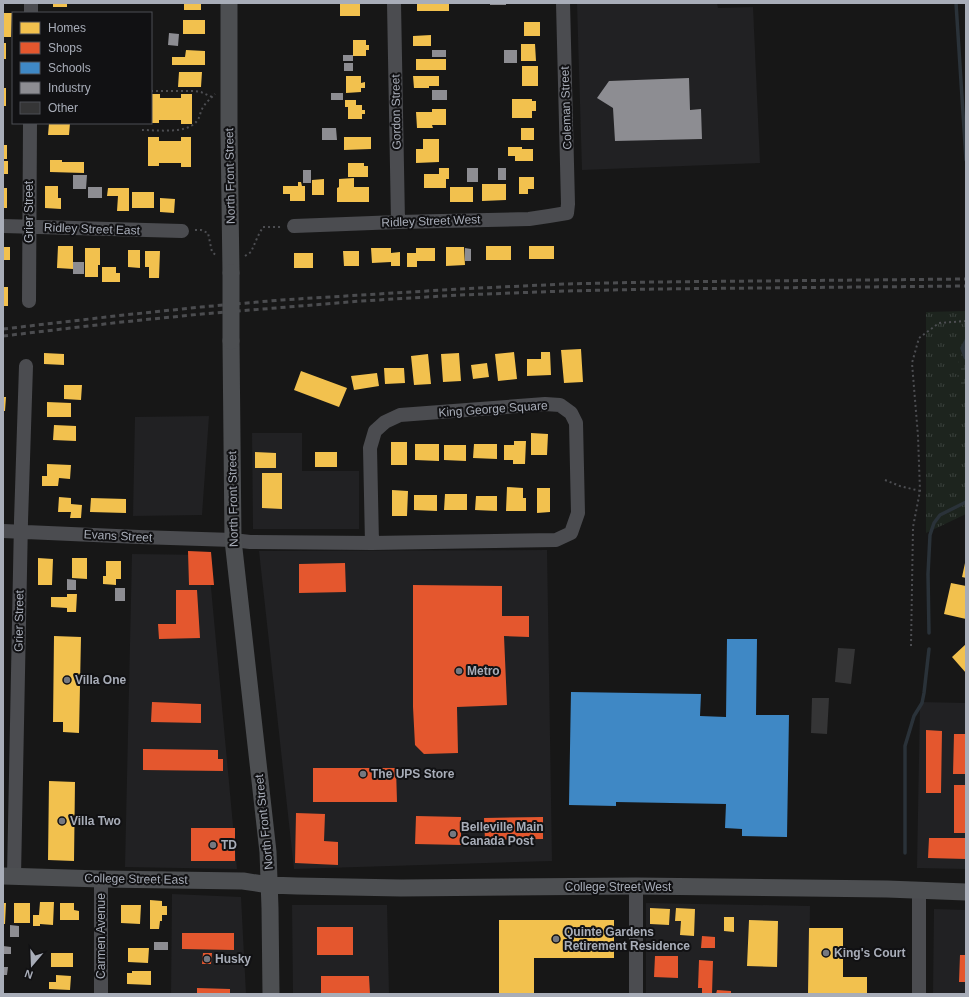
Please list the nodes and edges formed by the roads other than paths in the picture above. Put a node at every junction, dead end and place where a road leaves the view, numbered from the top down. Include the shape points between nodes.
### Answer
1 (229, 3) edge
2 (394, 3) edge
3 (563, 3) edge
4 (30, 124) edge
5 (567, 213) joint
6 (398, 222) junction
7 (3, 226) edge
8 (294, 226) road end
9 (29, 227) junction
10 (182, 231) road end
11 (29, 301) dead end
12 (26, 366) dead end
13 (3, 531) edge
14 (21, 531) junction
15 (233, 540) junction
16 (372, 543) junction
17 (9, 876) edge
18 (101, 879) junction
19 (269, 885) junction
20 (636, 886) junction
21 (920, 890) junction
22 (966, 892) edge
23 (101, 994) edge
24 (271, 994) edge
25 (636, 994) edge
26 (919, 994) edge

1 - 15 main road, North Front Street, bridge
2 - 6 street, Gordon Street
3 - 5 street, Coleman Street
4 - 9 street, Grier Street
5 - 6 street, Ridley Street West via 529,219
6 - 8 street, Ridley Street West
7 - 9 street, Ridley Street East
9 - 10 street, Ridley Street East
9 - 11 street, Grier Street
12 - 14 street, Grier Street
13 - 14 street, Evans Street
14 - 15 street, Evans Street
14 - 17 street, Grier Street
15 - 16 street, King George Square
15 - 19 main road, North Front Street via 267,845
16 - 16 street, King George Square via 370,448 375,431 385,422 400,415 545,404 560,405 571,413 576,423 578,513 570,533 556,540
17 - 18 main road, College Street East
18 - 19 main road, College Street East via 243,881
18 - 23 street, Carmen Avenue
19 - 20 main road, College Street West via 401,888
19 - 24 main road, North Front Street
20 - 21 main road, College Street West
20 - 25 street
21 - 22 main road, College Street West
21 - 26 street

